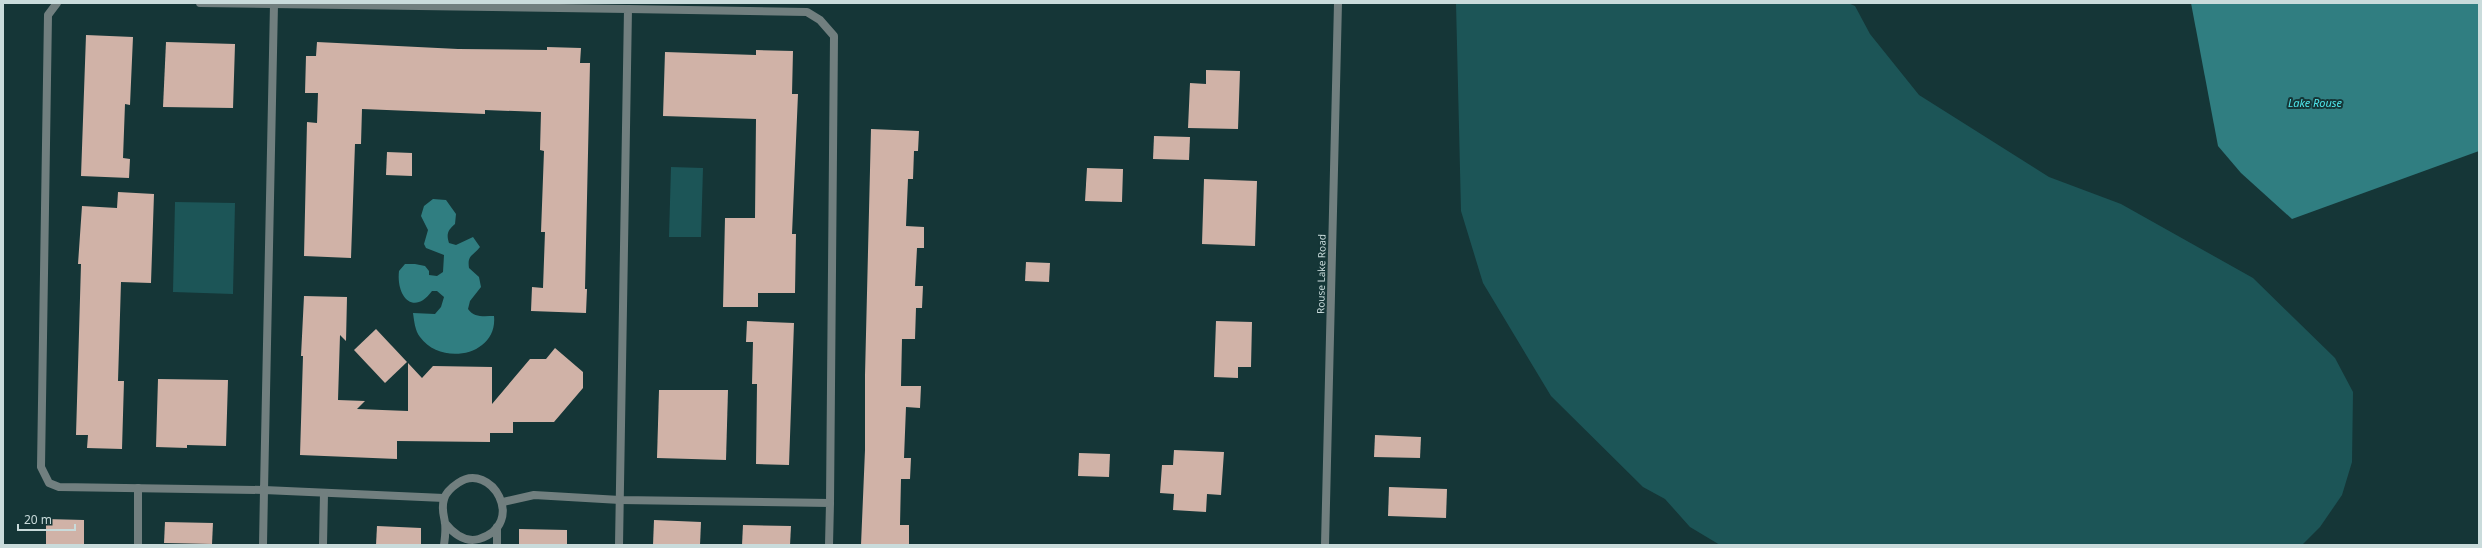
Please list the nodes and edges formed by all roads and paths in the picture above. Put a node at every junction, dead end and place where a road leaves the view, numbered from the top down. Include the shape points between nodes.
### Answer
1 (57, 3) edge
2 (200, 3) edge
3 (1338, 3) edge
4 (274, 4) junction
5 (628, 9) junction
6 (138, 488) junction
7 (264, 490) junction
8 (324, 493) junction
9 (444, 498) junction
10 (620, 500) junction
11 (503, 502) junction
12 (830, 503) junction
13 (445, 523) junction
14 (497, 527) junction
15 (138, 545) edge
16 (263, 545) edge
17 (323, 545) edge
18 (444, 545) edge
19 (497, 545) edge
20 (619, 545) edge
21 (829, 545) edge
22 (1325, 545) edge

1 - 6 street via 48,15 41,467 49,483 59,487
2 - 4 street
3 - 22 street, Rouse Lake Road
4 - 5 street
4 - 7 street
5 - 10 street
5 - 12 street via 807,12 820,20 834,36
6 - 7 street
6 - 15 street
7 - 8 street
7 - 16 street
8 - 9 street
8 - 17 street
9 - 11 street via 456,485 473,479 484,481 493,487
9 - 13 street via 442,511
10 - 11 street via 534,495
10 - 12 street
10 - 20 street
11 - 14 street via 502,517
12 - 21 street
13 - 14 street via 453,532 464,538 476,539 488,535
13 - 18 street
14 - 19 street

